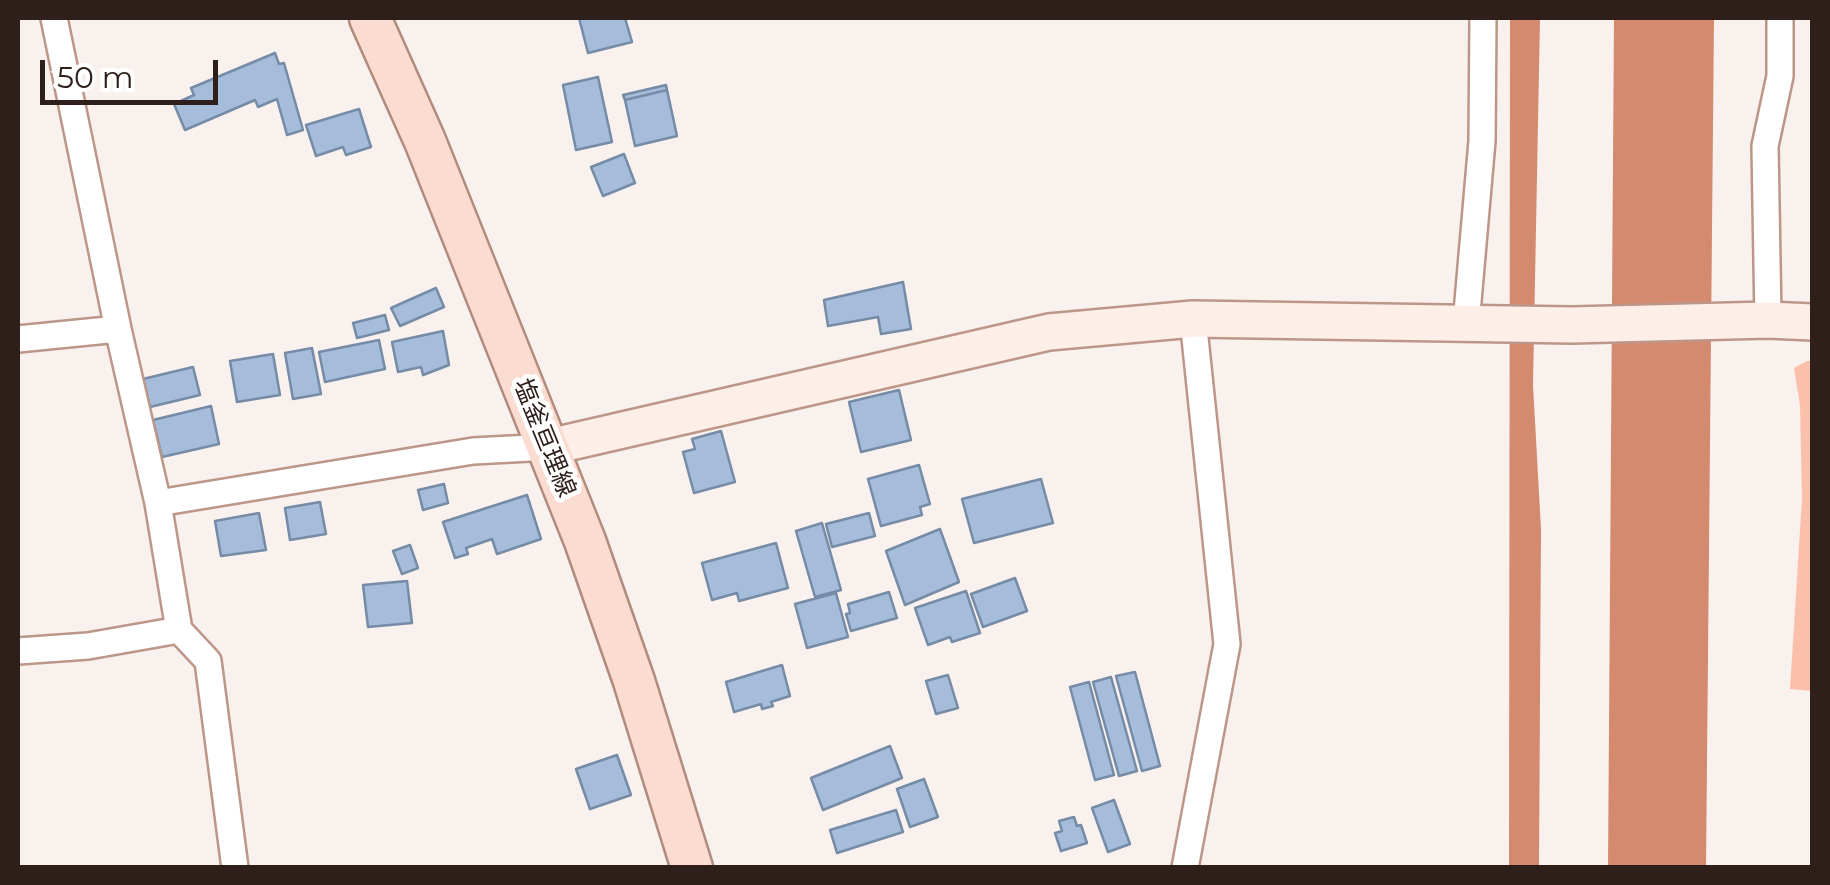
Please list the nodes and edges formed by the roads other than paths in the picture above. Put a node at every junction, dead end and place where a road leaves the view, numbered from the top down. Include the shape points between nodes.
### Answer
1 (54, 18) edge
2 (370, 18) edge
3 (1484, 18) edge
4 (1780, 18) edge
5 (1193, 319) junction
6 (1752, 320) junction
7 (1812, 322) edge
8 (1472, 324) junction
9 (118, 329) junction
10 (18, 339) edge
11 (549, 447) junction
12 (158, 503) junction
13 (180, 630) junction
14 (18, 651) edge
15 (235, 868) edge
16 (692, 868) edge
17 (1185, 868) edge

1 - 9 street
2 - 11 main road, 塩釜亘理線
3 - 8 street
4 - 6 street via 1780,76 1765,146
5 - 8 street
5 - 11 street via 1048,332
5 - 17 street via 1226,644
6 - 7 street
6 - 8 street
9 - 10 street
9 - 12 street
11 - 12 street via 472,450
11 - 16 main road, 塩釜亘理線 via 634,680
12 - 13 street
13 - 14 street
13 - 15 street via 208,661

